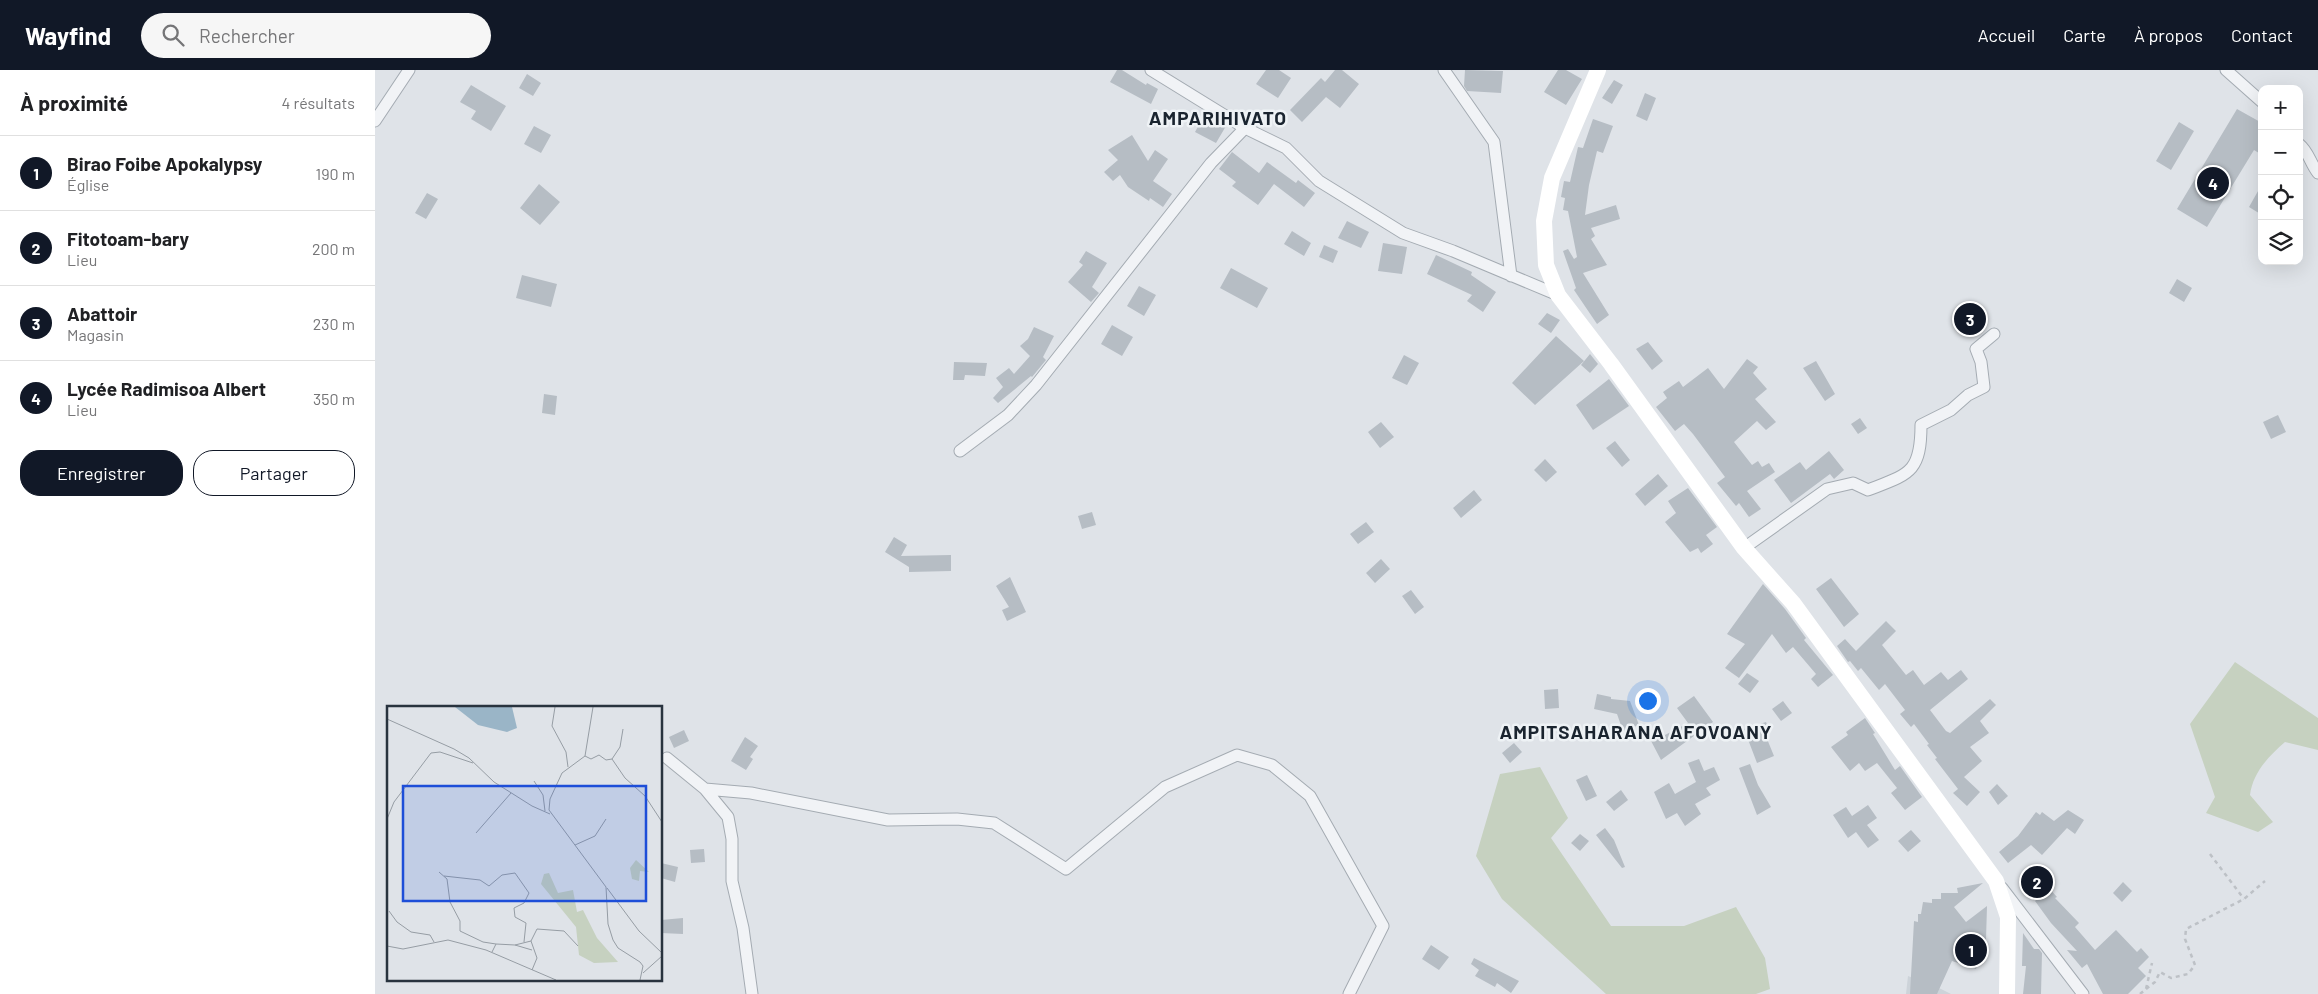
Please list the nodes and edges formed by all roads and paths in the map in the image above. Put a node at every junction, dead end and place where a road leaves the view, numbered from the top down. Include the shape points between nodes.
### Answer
1 (409, 70) edge
2 (1151, 70) edge
3 (1443, 70) edge
4 (1598, 70) edge
5 (2226, 70) edge
6 (2258, 98) edge
7 (375, 121) edge
8 (1245, 128) junction
9 (2303, 147) edge
10 (2318, 173) edge
11 (1511, 276) junction
12 (1558, 295) junction
13 (1994, 334) dead end
14 (961, 451) dead end
15 (1743, 548) junction
16 (667, 758) dead end
17 (705, 789) junction
18 (2210, 854) dead end
19 (1996, 880) junction
20 (2265, 881) dead end
21 (2244, 900) junction
22 (2152, 963) dead end
23 (2146, 989) junction
24 (752, 994) edge
25 (1349, 994) edge
26 (2007, 994) edge
27 (2083, 994) edge
28 (2140, 994) edge

1 - 7 street
2 - 8 street
3 - 11 street via 1494,142
4 - 12 main road via 1552,178 1544,221 1546,265
5 - 6 street
8 - 11 street via 1286,148 1319,181 1403,233
8 - 14 street via 1211,163 1009,415
9 - 10 street
11 - 12 street
12 - 15 main road
13 - 15 street via 1976,349 1984,387 1951,410 1921,425 1918,460 1905,476 1868,490 1853,483 1827,489
15 - 19 main road via 1793,603
16 - 17 street
17 - 24 street via 728,817 732,840 732,881 743,928
17 - 25 street via 751,793 888,820 957,819 994,823 1065,869 1165,787 1237,755 1272,765 1310,796 1383,926
18 - 21 path
19 - 26 main road via 2008,918
19 - 27 street
20 - 21 path
21 - 23 path via 2185,929 2185,939 2195,965 2188,974 2171,978 2160,972
22 - 23 path
23 - 28 path

